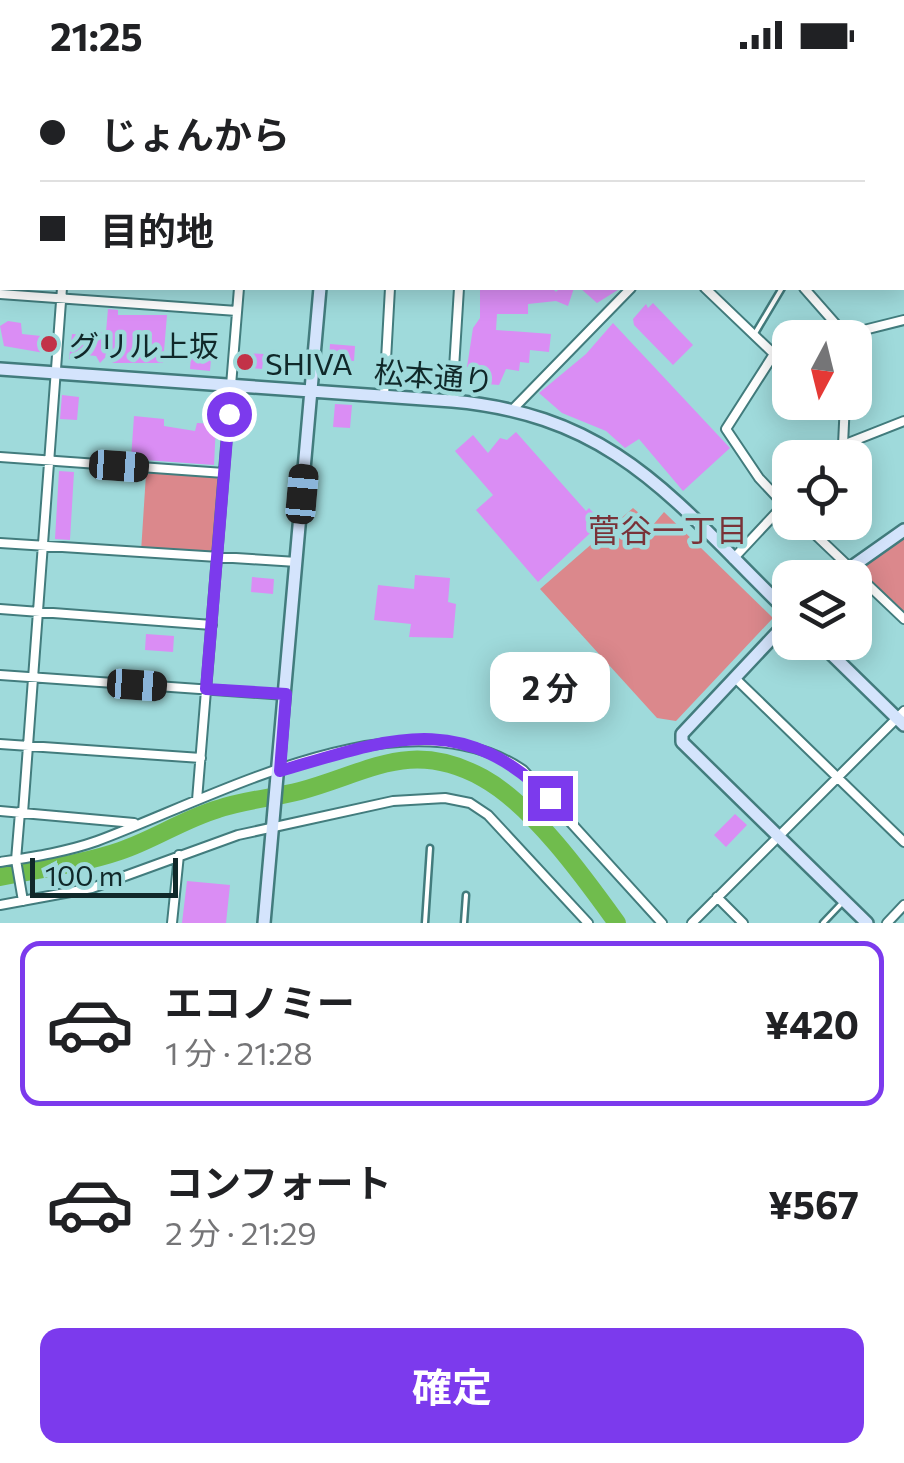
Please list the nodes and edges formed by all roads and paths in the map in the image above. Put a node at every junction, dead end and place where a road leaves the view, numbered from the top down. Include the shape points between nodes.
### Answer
1 (62, 290) edge
2 (240, 290) edge
3 (320, 290) edge
4 (390, 290) edge
5 (459, 290) edge
6 (628, 290) edge
7 (710, 290) edge
8 (781, 290) edge
9 (806, 290) edge
10 (0, 294) edge
11 (61, 298) junction
12 (238, 311) junction
13 (833, 320) edge
14 (904, 320) edge
15 (872, 329) edge
16 (754, 334) junction
17 (0, 370) edge
18 (56, 373) junction
19 (231, 385) junction
20 (311, 390) junction
21 (384, 396) junction
22 (452, 401) junction
23 (514, 408) junction
24 (904, 421) edge
25 (857, 440) edge
26 (0, 458) edge
27 (49, 461) junction
28 (224, 473) junction
29 (772, 490) edge
30 (772, 520) edge
31 (904, 530) edge
32 (822, 540) edge
33 (0, 543) edge
34 (43, 546) junction
35 (217, 557) junction
36 (733, 559) junction
37 (843, 560) edge
38 (859, 560) edge
39 (297, 562) junction
40 (872, 588) edge
41 (772, 598) edge
42 (0, 609) edge
43 (38, 612) junction
44 (904, 619) edge
45 (212, 625) junction
46 (772, 636) edge
47 (838, 660) edge
48 (0, 676) edge
49 (33, 678) junction
50 (735, 678) junction
51 (206, 689) junction
52 (286, 694) junction
53 (901, 718) edge
54 (0, 744) edge
55 (28, 746) junction
56 (201, 758) junction
57 (279, 776) junction
58 (836, 776) junction
59 (197, 800) junction
60 (0, 811) edge
61 (22, 812) junction
62 (139, 824) junction
63 (275, 827) junction
64 (778, 835) junction
65 (904, 842) edge
66 (430, 848) dead end
67 (180, 855) junction
68 (0, 862) edge
69 (16, 862) junction
70 (466, 895) dead end
71 (716, 897) junction
72 (22, 898) junction
73 (844, 900) junction
74 (0, 905) edge
75 (904, 906) edge
76 (172, 923) edge
77 (264, 923) edge
78 (424, 923) edge
79 (464, 923) edge
80 (588, 923) edge
81 (662, 923) edge
82 (692, 923) edge
83 (744, 923) edge
84 (824, 923) edge
85 (868, 923) edge
86 (888, 923) edge

1 - 11 street
2 - 12 street
3 - 20 street
4 - 21 street
5 - 22 street
6 - 23 street
7 - 16 street
8 - 16 lane
9 - 13 street
10 - 11 street
11 - 12 street
11 - 18 street
12 - 19 street
14 - 15 street
16 - 29 street via 774,354 726,429
17 - 18 street, 松本通り
18 - 19 street, 松本通り
18 - 27 street
19 - 20 street, 松本通り
19 - 28 street
20 - 21 street, 松本通り
20 - 39 street
21 - 22 street, 松本通り
22 - 23 street, 松本通り
23 - 36 street, 松本通り via 571,427 622,456
24 - 25 street
26 - 27 street
27 - 28 street
27 - 34 street
28 - 35 street
30 - 36 street
31 - 38 street
32 - 37 street
33 - 34 street
34 - 35 street
34 - 43 street
35 - 39 street
35 - 45 street
36 - 41 street, 松本通り
39 - 52 street
40 - 44 street
42 - 43 street
43 - 45 street
43 - 49 street
45 - 51 street
46 - 50 street
47 - 53 street
48 - 49 street
49 - 51 street
49 - 55 street
50 - 58 street
50 - 64 street via 682,734 682,742
51 - 52 street
51 - 56 street
52 - 57 street
53 - 58 street
54 - 55 street
55 - 56 street
55 - 61 street
56 - 59 street
57 - 59 street
57 - 63 street
57 - 81 street via 390,740 456,742 502,756 550,798
58 - 64 street
58 - 65 street
59 - 62 street
60 - 61 street
61 - 62 street
61 - 69 street
62 - 69 street
63 - 67 street
63 - 77 street
63 - 80 street via 393,801 470,803 488,814
64 - 71 street
64 - 73 street
66 - 78 lane
67 - 72 street via 92,888
67 - 76 street
68 - 69 street
69 - 72 street
70 - 79 lane
71 - 82 street
71 - 83 street
72 - 74 street
73 - 84 lane
73 - 85 street
75 - 86 street

